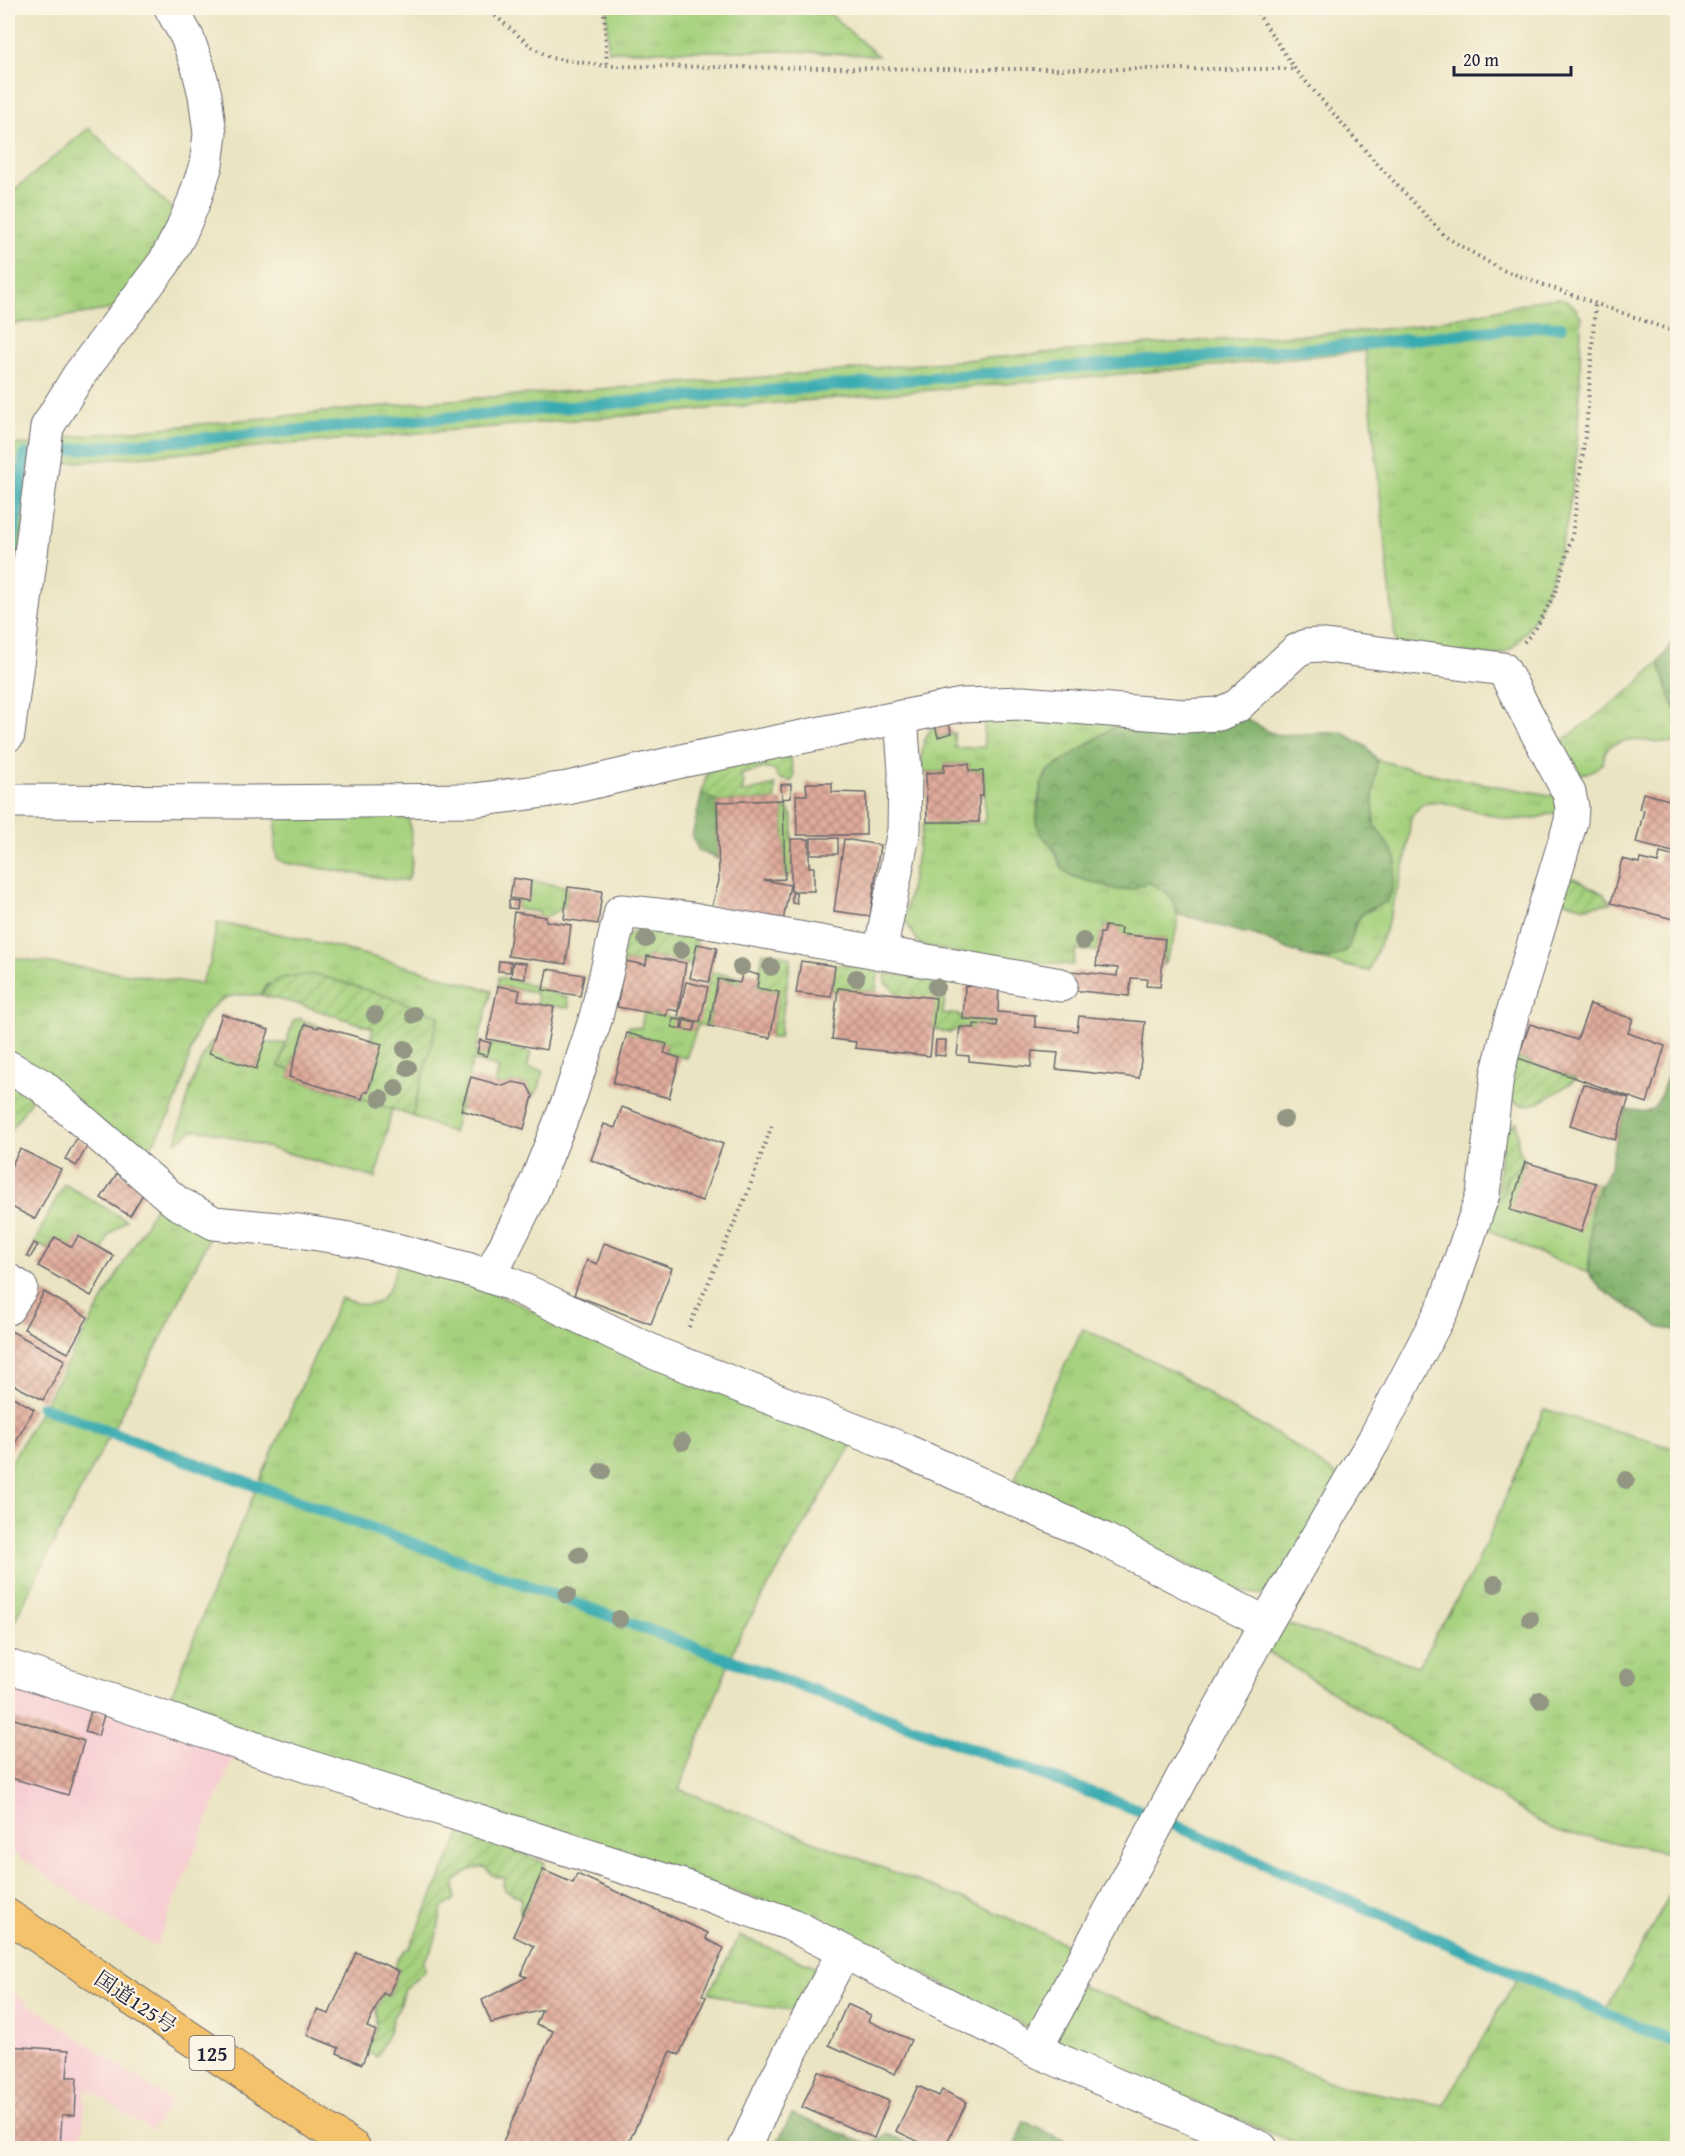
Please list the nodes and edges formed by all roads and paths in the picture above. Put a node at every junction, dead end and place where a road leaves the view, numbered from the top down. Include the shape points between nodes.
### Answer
1 (171, 8) edge
2 (486, 8) edge
3 (604, 8) edge
4 (1254, 8) edge
5 (607, 66) junction
6 (1296, 69) junction
7 (1595, 304) junction
8 (1677, 333) edge
9 (1503, 669) junction
10 (900, 717) junction
11 (8, 735) edge
12 (8, 801) edge
13 (880, 952) junction
14 (1061, 985) dead end
15 (8, 1067) edge
16 (772, 1125) dead end
17 (490, 1276) junction
18 (8, 1280) edge
19 (8, 1308) edge
20 (674, 1361) junction
21 (1266, 1623) junction
22 (8, 1666) edge
23 (8, 1916) edge
24 (843, 1953) junction
25 (1035, 2050) junction
26 (354, 2148) edge
27 (745, 2148) edge
28 (1261, 2148) edge

1 - 11 street via 187,37 205,95 210,134 206,165 164,263 79,375 47,428
2 - 5 path via 551,58
3 - 5 path
4 - 6 path
5 - 6 path
6 - 7 path via 1446,237 1500,269
7 - 8 path
7 - 9 path via 1587,420 1572,537 1555,593 1535,630
9 - 10 street via 1318,645 1296,651 1237,706 1218,714 1185,716 1023,703 962,705
9 - 21 street via 1555,764 1572,807 1497,1076 1484,1194 1446,1302 1373,1442
10 - 12 street via 568,788 474,800
10 - 13 street via 905,771 904,830
13 - 14 street
13 - 17 street via 692,919 621,911 596,1017 570,1097 531,1195
15 - 17 street via 41,1085 176,1202 214,1223 362,1241
16 - 20 path via 747,1194
17 - 20 street
18 - 19 street via 21,1288
20 - 21 street via 895,1446 1103,1539
21 - 25 street
22 - 24 street via 686,1887 790,1924
23 - 26 highway, 国道125号 / 125
24 - 25 street
24 - 27 street
25 - 28 street

